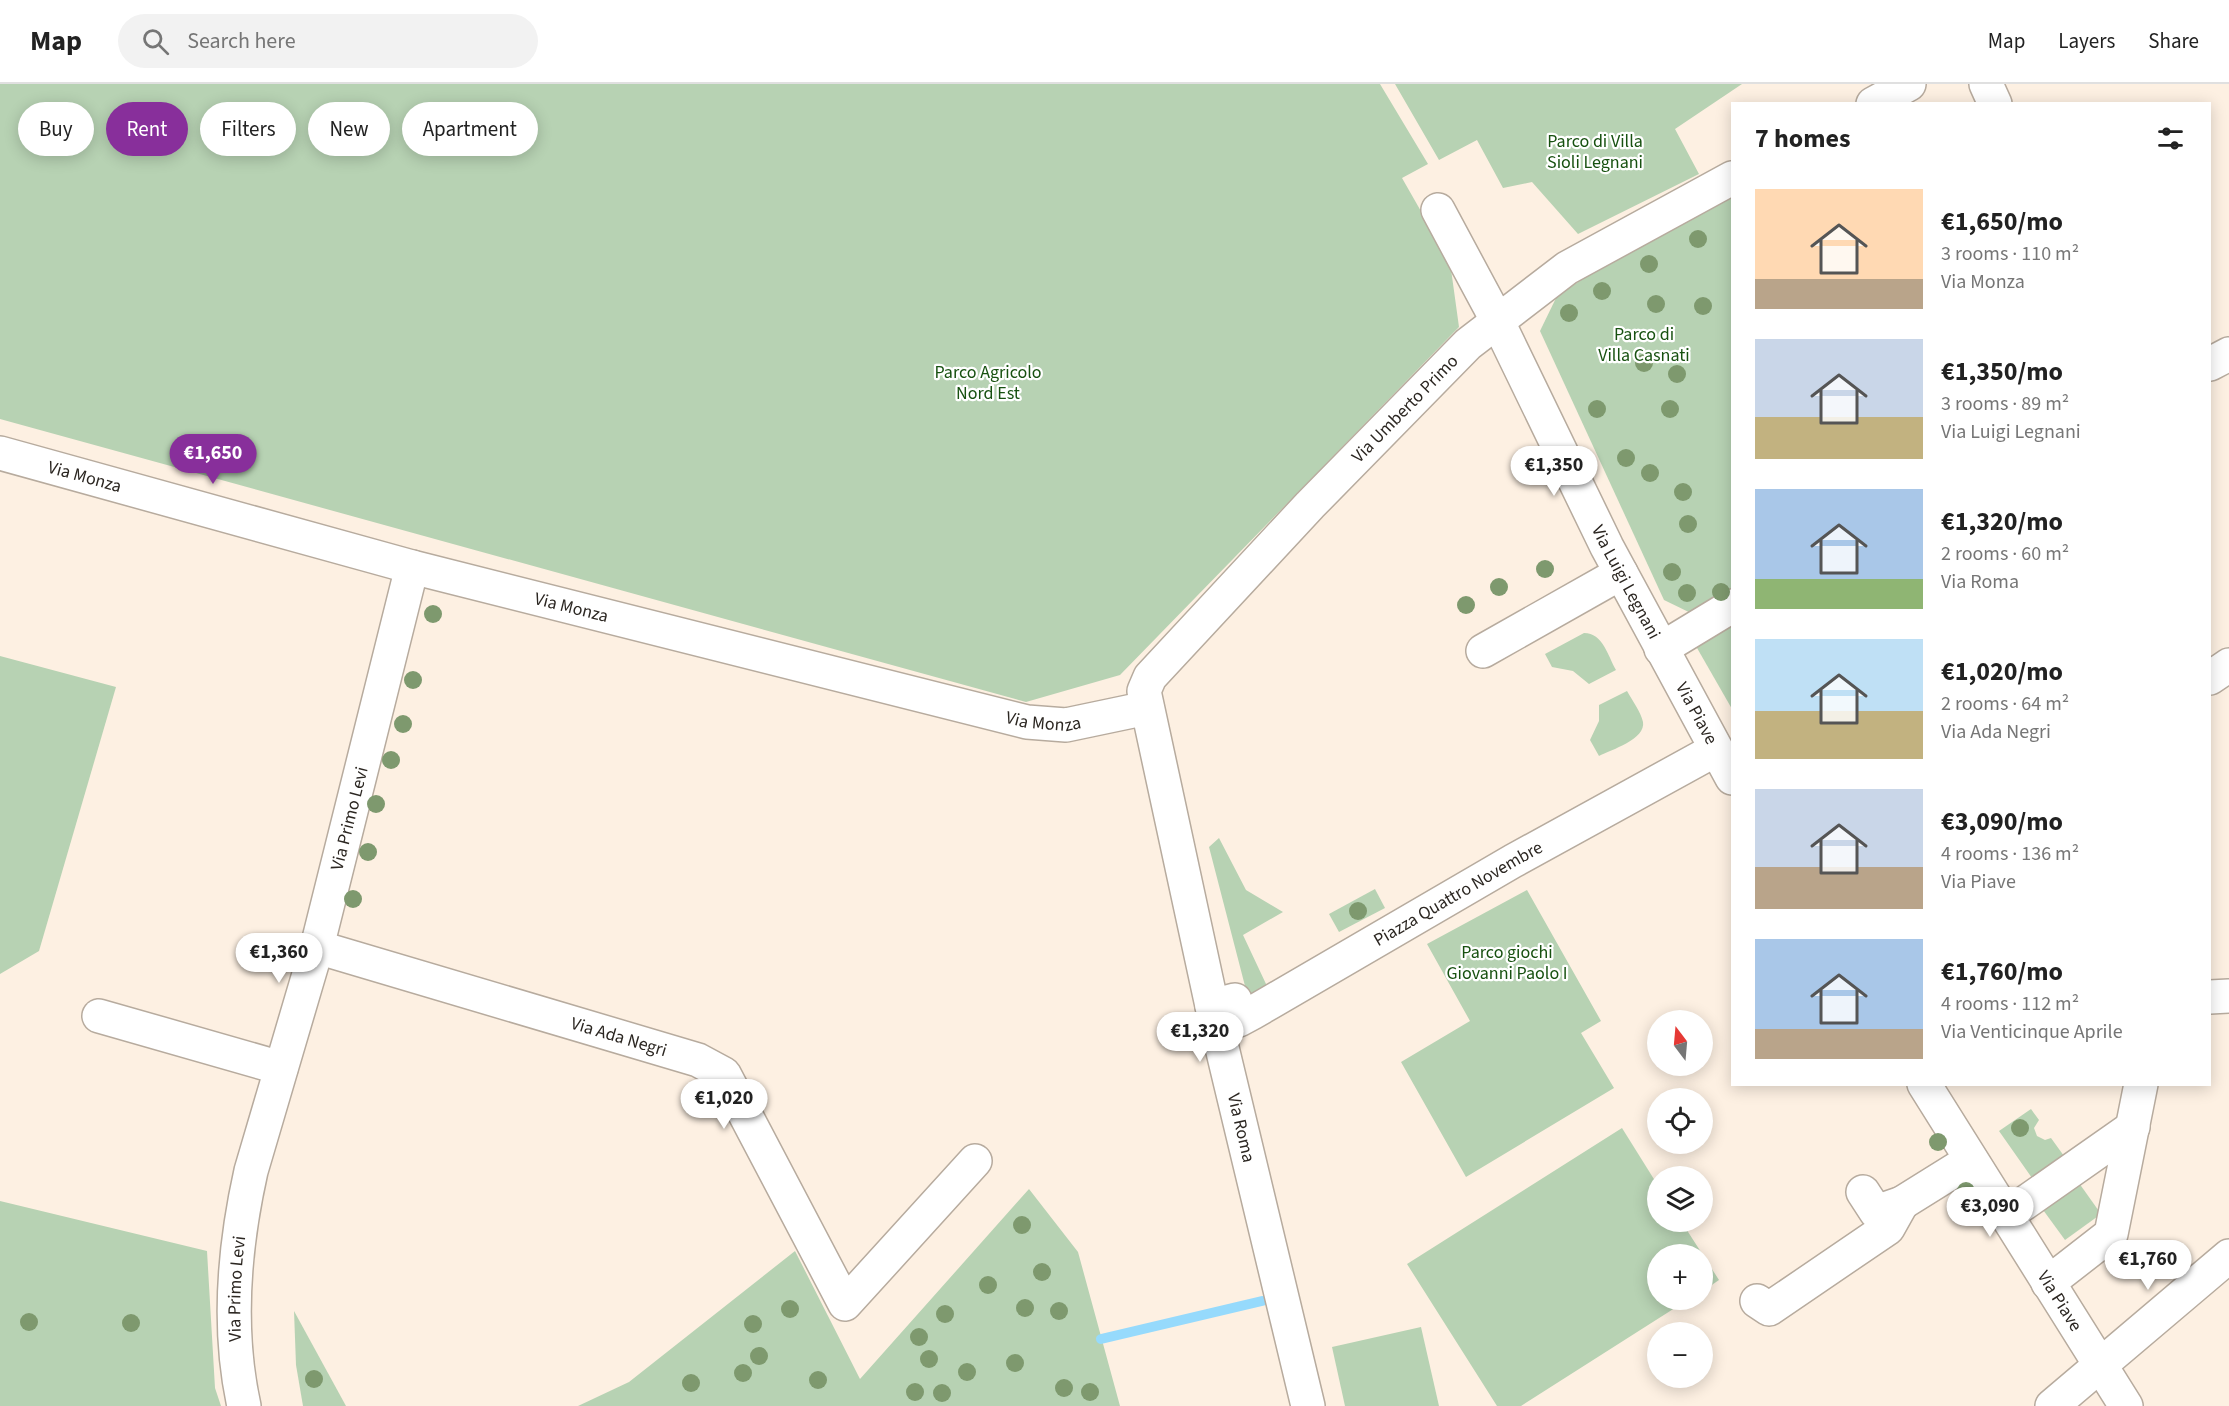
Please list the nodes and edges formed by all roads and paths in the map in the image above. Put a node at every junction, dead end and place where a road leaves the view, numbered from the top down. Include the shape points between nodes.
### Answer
1 (1910, 84) edge
2 (1986, 84) edge
3 (1877, 102) edge
4 (1994, 102) edge
5 (1731, 178) edge
6 (1438, 210) dead end
7 (1497, 320) junction
8 (2229, 354) edge
9 (2211, 363) edge
10 (0, 453) edge
11 (412, 567) junction
12 (1621, 573) junction
13 (1731, 607) edge
14 (1660, 649) junction
15 (1483, 651) dead end
16 (2229, 665) edge
17 (2211, 677) edge
18 (1147, 708) junction
19 (1715, 750) junction
20 (1731, 776) edge
21 (317, 947) junction
22 (2229, 996) edge
23 (2211, 997) edge
24 (1212, 1006) junction
25 (99, 1016) dead end
26 (281, 1068) junction
27 (1925, 1086) edge
28 (2141, 1086) edge
29 (2133, 1127) junction
30 (1971, 1160) junction
31 (975, 1161) dead end
32 (1863, 1192) dead end
33 (1902, 1203) junction
34 (2006, 1216) junction
35 (2229, 1256) edge
36 (2048, 1283) junction
37 (1757, 1301) dead end
38 (2100, 1365) junction
39 (244, 1406) edge
40 (1308, 1406) edge
41 (2052, 1406) edge
42 (2126, 1406) edge

1 - 3 street
2 - 4 street
5 - 7 street, Via Umberto Primo via 1567,268
6 - 7 street, Via Luigi Legnani
7 - 12 street, Via Luigi Legnani
7 - 18 street, Via Umberto Primo via 1446,365 1150,677 1144,691
8 - 9 street
10 - 11 street, Via Monza
11 - 18 street, Via Monza via 1027,722 1066,725
11 - 21 street, Via Primo Levi
12 - 14 street, Via Luigi Legnani
12 - 15 street
13 - 14 street
14 - 19 street, Via Piave
16 - 17 street
18 - 24 street, Via Roma
19 - 20 street, Via Piave
19 - 24 street, Piazza Quattro Novembre via 1513,861 1245,1017 1239,1020 1234,1000
21 - 26 street, Via Primo Levi
21 - 31 street, Via Ada Negri via 698,1060 723,1074 845,1304
22 - 23 street
24 - 40 street, Via Roma
25 - 26 street
26 - 39 street, Via Primo Levi via 251,1171 236,1256 237,1338
27 - 30 street, Via Piave
28 - 29 street
29 - 34 street
29 - 36 street via 2111,1234
30 - 33 street
30 - 34 street, Via Piave
32 - 33 street via 1876,1212
33 - 37 street via 1888,1228 1768,1309
34 - 36 street, Via Piave
35 - 38 street
36 - 38 street, Via Piave
38 - 41 street
38 - 42 street, Via Piave

